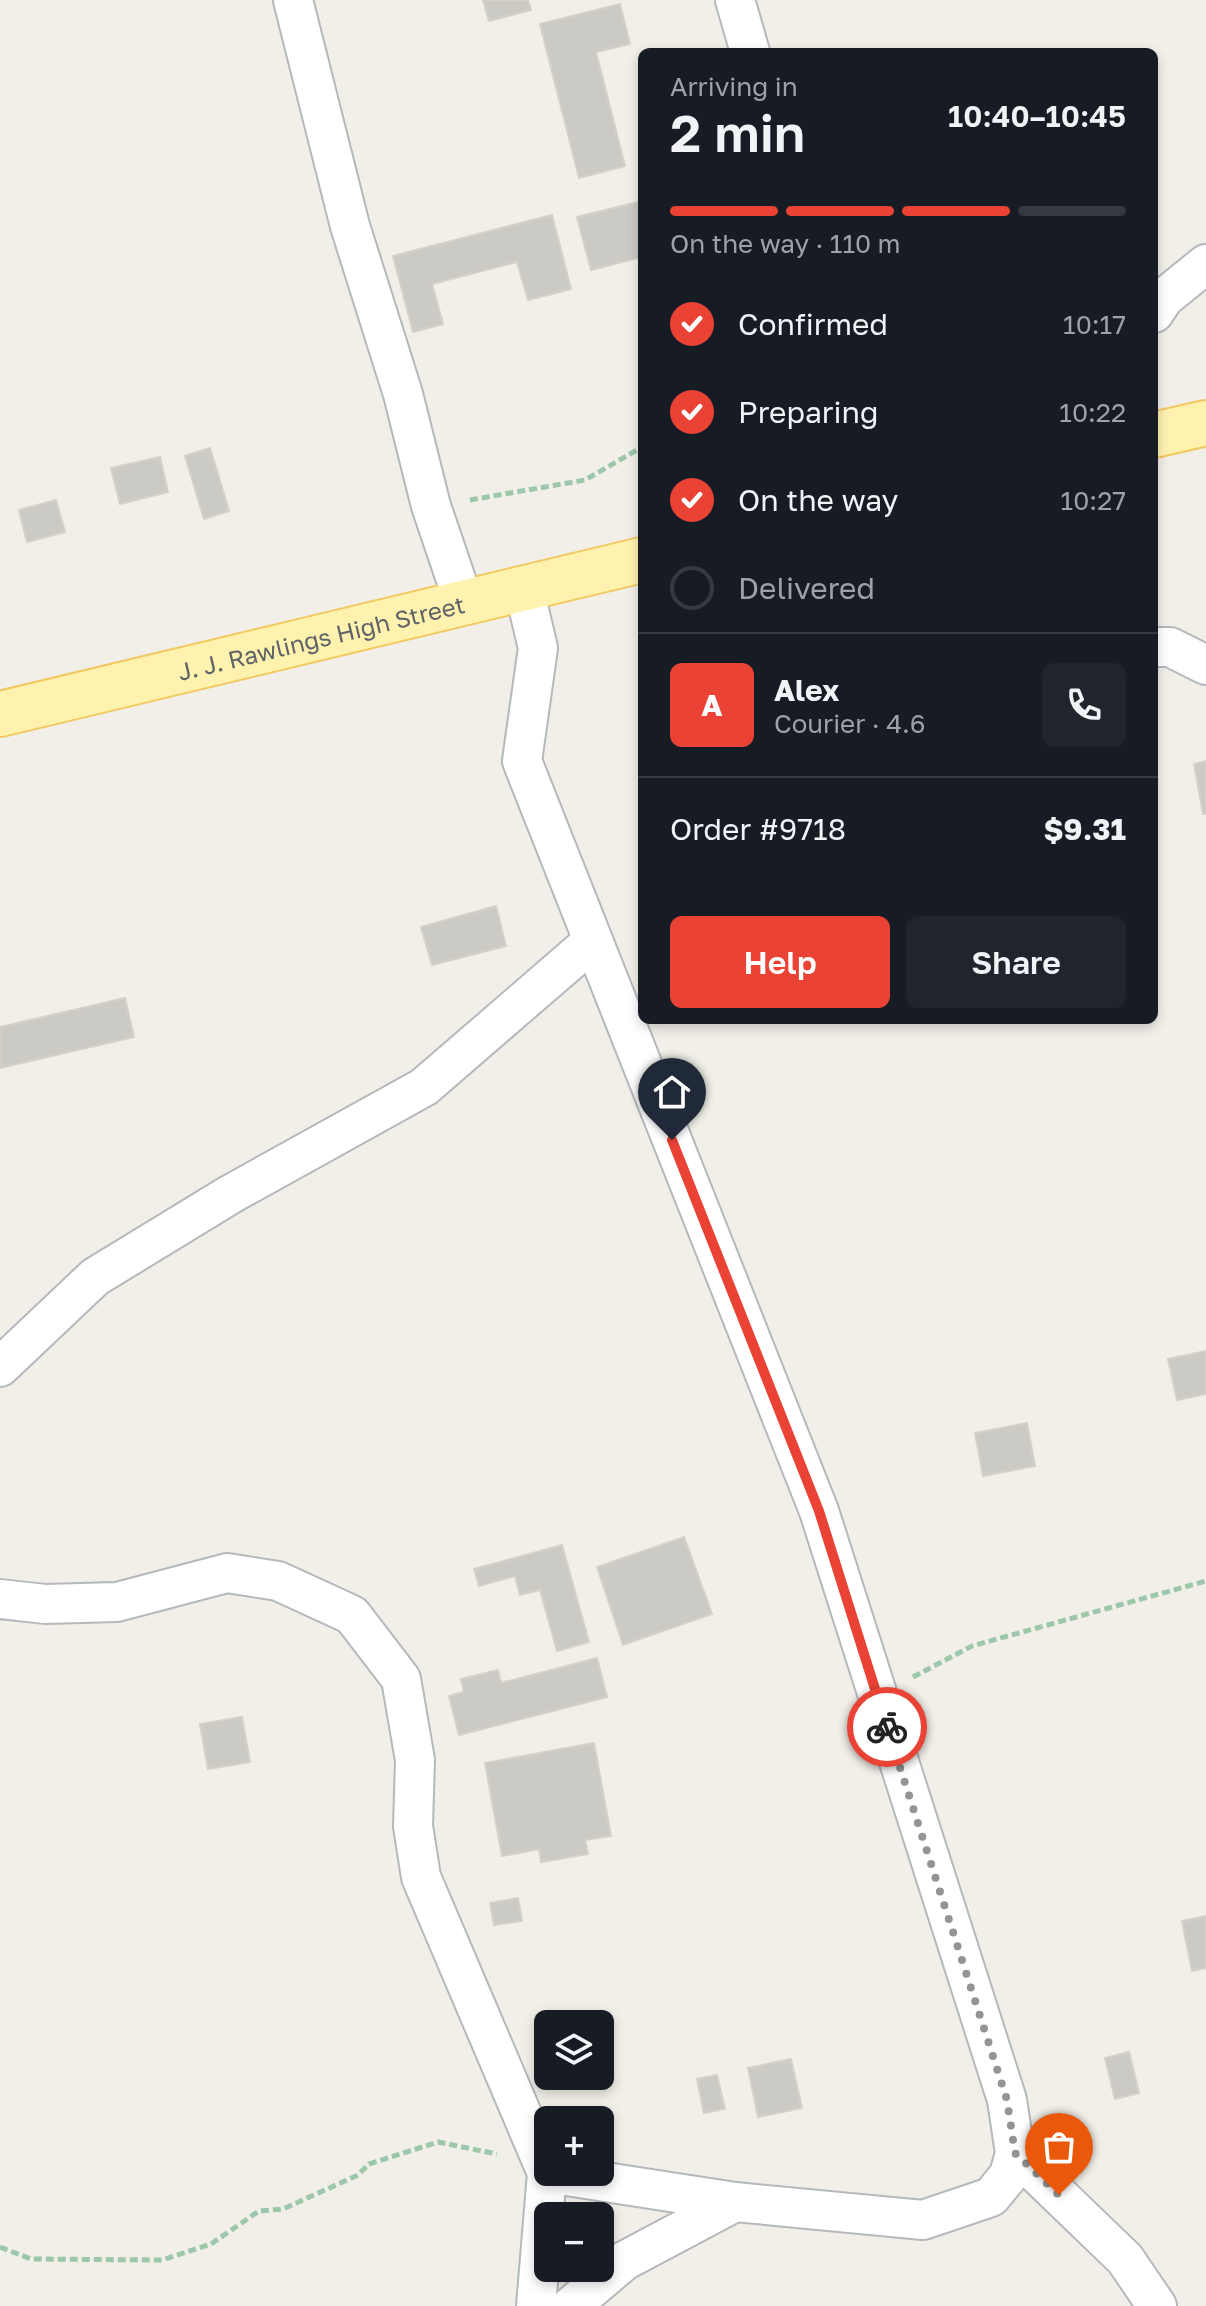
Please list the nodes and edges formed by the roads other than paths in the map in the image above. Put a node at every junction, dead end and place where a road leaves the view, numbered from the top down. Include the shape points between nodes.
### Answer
1 (293, 0) edge
2 (735, 0) edge
3 (749, 48) edge
4 (1206, 264) edge
5 (1158, 307) edge
6 (1206, 423) edge
7 (1158, 434) edge
8 (638, 561) edge
9 (524, 589) junction
10 (464, 603) junction
11 (1158, 647) edge
12 (1206, 665) edge
13 (0, 714) edge
14 (593, 941) junction
15 (0, 1367) edge
16 (0, 1599) edge
17 (534, 2143) edge
18 (1015, 2153) junction
19 (614, 2177) edge
20 (541, 2186) edge
21 (735, 2202) junction
22 (536, 2306) edge
23 (571, 2306) edge
24 (1157, 2306) edge

1 - 10 street via 350,226
2 - 3 street
4 - 5 street
6 - 7 main road
8 - 9 main road, J. J. Rawlings High Street
9 - 10 main road, J. J. Rawlings High Street
9 - 14 street via 538,648 522,761
10 - 13 main road, J. J. Rawlings High Street
11 - 12 street via 1170,647
14 - 15 street via 424,1087 95,1277
14 - 18 street via 819,1511 1007,2100
16 - 17 street via 117,1602 227,1573 278,1581 352,1615 401,1679 415,1760 413,1826 421,1877
18 - 21 street via 1009,2175 991,2197 923,2220
18 - 24 street via 1125,2259
19 - 21 street
20 - 22 street
21 - 23 street via 624,2261

